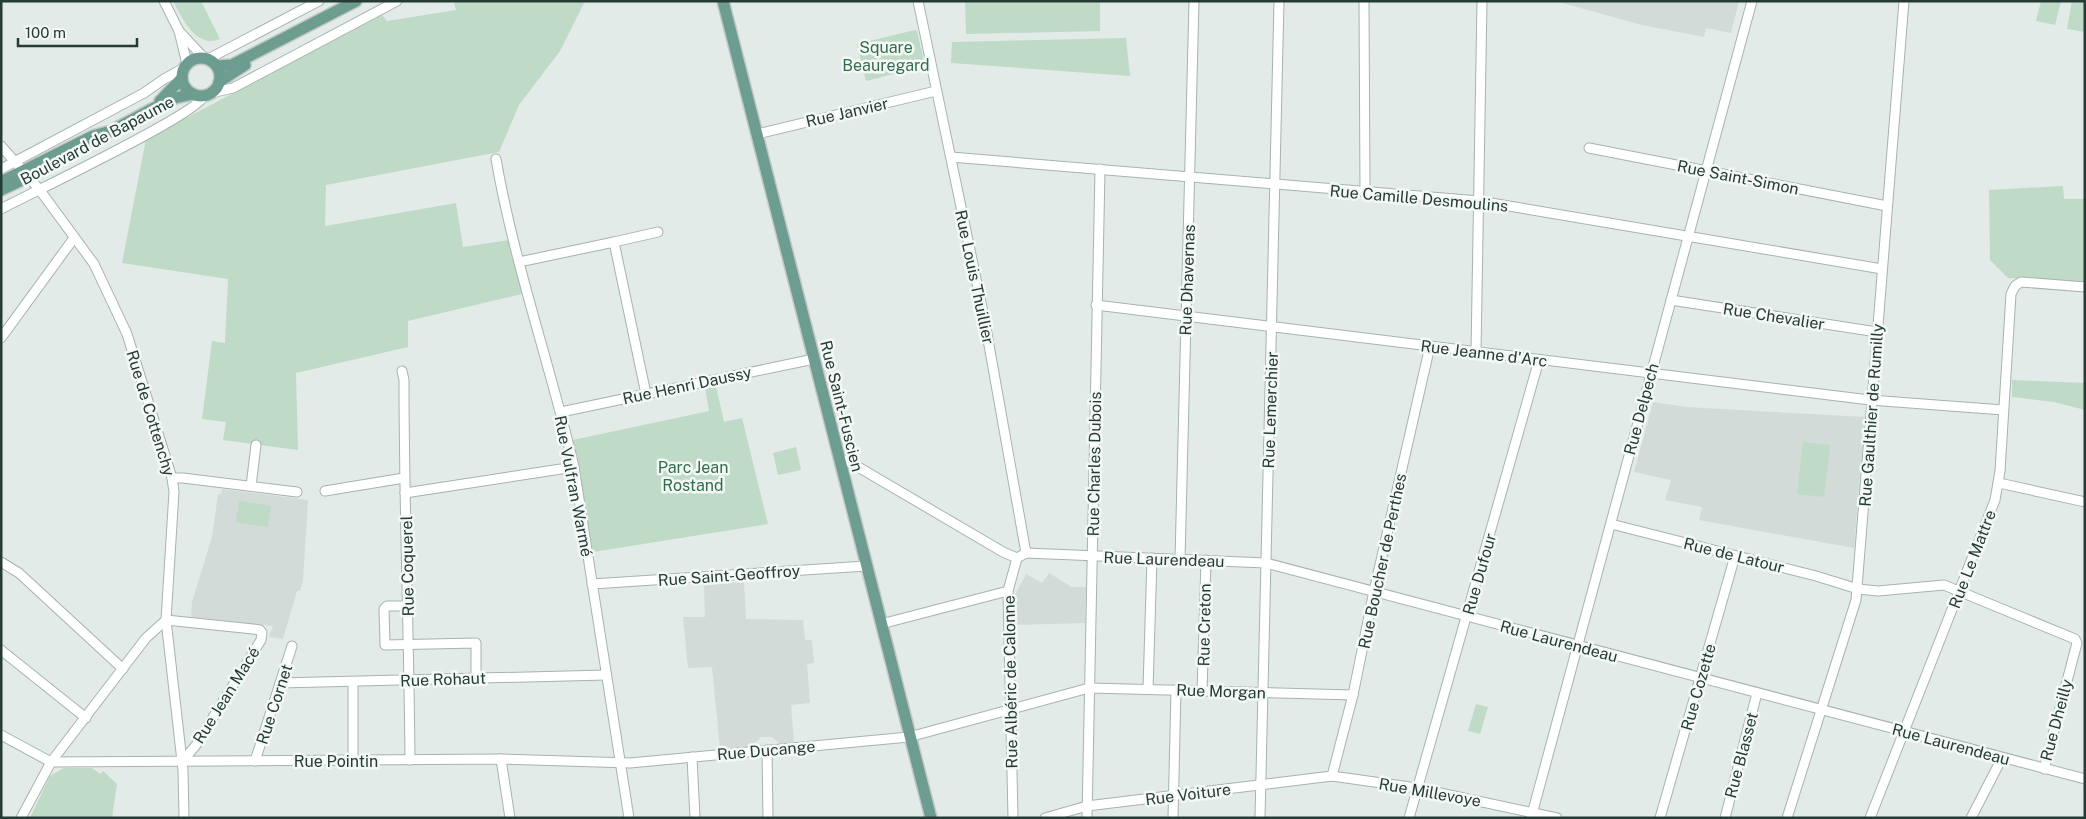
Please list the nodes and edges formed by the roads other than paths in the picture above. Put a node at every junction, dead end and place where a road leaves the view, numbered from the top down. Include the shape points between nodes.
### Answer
1 (164, 1) edge
2 (319, 1) edge
3 (356, 1) edge
4 (397, 1) edge
5 (723, 1) edge
6 (918, 1) edge
7 (1194, 1) edge
8 (1279, 1) edge
9 (1364, 1) edge
10 (1482, 1) edge
11 (1752, 1) edge
12 (1904, 1) edge
13 (180, 31) junction
14 (272, 46) junction
15 (210, 61) junction
16 (184, 70) junction
17 (219, 82) junction
18 (936, 91) junction
19 (203, 94) junction
20 (152, 109) junction
21 (757, 134) junction
22 (1, 146) edge
23 (1589, 148) dead end
24 (951, 157) junction
25 (496, 159) dead end
26 (16, 161) junction
27 (1, 169) edge
28 (1100, 170) junction
29 (1705, 171) junction
30 (26, 173) junction
31 (1190, 176) junction
32 (1, 182) edge
33 (1274, 184) junction
34 (39, 189) junction
35 (1, 190) edge
36 (1365, 193) junction
37 (1479, 201) junction
38 (1887, 206) junction
39 (1, 209) edge
40 (658, 232) dead end
41 (1687, 236) junction
42 (74, 238) junction
43 (614, 242) junction
44 (519, 262) junction
45 (1882, 269) junction
46 (2085, 287) edge
47 (1671, 300) junction
48 (1096, 305) junction
49 (1186, 316) junction
50 (1272, 327) junction
51 (1877, 332) junction
52 (1, 338) edge
53 (1430, 346) junction
54 (1476, 352) junction
55 (814, 359) junction
56 (1539, 360) junction
57 (402, 371) dead end
58 (1650, 374) junction
59 (646, 394) junction
60 (1873, 401) junction
61 (2003, 410) junction
62 (561, 412) junction
63 (256, 445) dead end
64 (839, 460) junction
65 (574, 467) junction
66 (172, 478) junction
67 (404, 478) junction
68 (1998, 483) junction
69 (250, 486) junction
70 (325, 491) dead end
71 (297, 492) dead end
72 (405, 493) junction
73 (2085, 502) edge
74 (1610, 524) junction
75 (1022, 555) junction
76 (1091, 556) junction
77 (1735, 556) junction
78 (1152, 558) junction
79 (1180, 559) junction
80 (1206, 560) junction
81 (1, 562) edge
82 (1266, 563) junction
83 (866, 566) junction
84 (592, 584) junction
85 (1858, 589) junction
86 (1008, 591) junction
87 (1374, 591) junction
88 (1960, 592) junction
89 (408, 606) junction
90 (1467, 616) junction
91 (166, 620) junction
92 (881, 624) junction
93 (2076, 643) joint
94 (292, 646) dead end
95 (408, 646) junction
96 (1578, 646) junction
97 (1, 650) edge
98 (123, 669) junction
99 (606, 675) junction
100 (476, 678) junction
101 (1700, 678) junction
102 (409, 680) junction
103 (353, 682) junction
104 (280, 684) junction
105 (1089, 688) junction
106 (1148, 689) junction
107 (1176, 690) junction
108 (1202, 691) junction
109 (1262, 692) junction
110 (1758, 693) junction
111 (1353, 695) junction
112 (1010, 709) junction
113 (1821, 710) junction
114 (86, 718) junction
115 (1904, 732) junction
116 (1, 735) edge
117 (909, 737) junction
118 (767, 750) junction
119 (692, 757) junction
120 (2002, 758) junction
121 (501, 759) junction
122 (353, 760) junction
123 (410, 760) junction
124 (255, 761) junction
125 (51, 762) junction
126 (182, 762) junction
127 (622, 763) junction
128 (2044, 769) junction
129 (1332, 776) junction
130 (2085, 779) edge
131 (1261, 785) junction
132 (1417, 788) junction
133 (1174, 795) junction
134 (1087, 806) junction
135 (1532, 814) edge
136 (21, 818) edge
137 (184, 818) edge
138 (510, 818) edge
139 (629, 818) edge
140 (695, 818) edge
141 (768, 818) edge
142 (931, 818) edge
143 (1013, 818) edge
144 (1045, 818) edge
145 (1087, 818) edge
146 (1173, 818) edge
147 (1260, 818) edge
148 (1408, 818) edge
149 (1557, 818) edge
150 (1660, 818) edge
151 (1724, 818) edge
152 (1787, 818) edge
153 (1870, 818) edge
154 (1971, 818) edge

1 - 13 street
2 - 15 street
3 - 14 main road
4 - 19 street, Boulevard de Bapaume via 230,89
5 - 21 main road, Rue Saint-Fuscien
6 - 18 street, Rue Louis Thuillier
7 - 31 street, Rue Dhavernas
8 - 33 street, Rue Lemerchier
9 - 36 street
10 - 37 street
11 - 29 street, Rue Delpech
12 - 38 street, Rue Gaulthier de Rumilly
13 - 15 street
13 - 16 street
14 - 15 main road via 232,65 223,67
14 - 17 main road
15 - 16 main road via 195,59
15 - 17 main road via 220,76
16 - 19 main road via 184,86
16 - 20 main road, Boulevard de Bapaume via 171,91
16 - 26 street, Boulevard de Bapaume
17 - 19 main road
18 - 21 street, Rue Janvier
18 - 24 street, Rue Louis Thuillier
19 - 20 main road, Boulevard de Bapaume via 175,98
19 - 34 street, Boulevard de Bapaume via 197,105
20 - 30 main road, Boulevard de Bapaume via 94,144
21 - 55 main road, Rue Saint-Fuscien
22 - 26 street, Rue de Cottenchy
23 - 29 street, Rue Saint-Simon
24 - 28 street, Rue Camille Desmoulins
24 - 75 street, Rue Louis Thuillier via 998,389
25 - 44 street, Rue Vulfran Warmé
26 - 27 street, Boulevard de Bapaume
26 - 30 street, Rue de Cottenchy
28 - 31 street, Rue Camille Desmoulins
28 - 48 street, Rue Charles Dubois
29 - 38 street, Rue Saint-Simon
29 - 41 street, Rue Delpech
30 - 32 main road, Boulevard de Bapaume
30 - 34 street, Rue de Cottenchy
30 - 35 main road, Boulevard de Bapaume
31 - 33 street, Rue Camille Desmoulins
31 - 49 street, Rue Dhavernas
33 - 36 street, Rue Camille Desmoulins
33 - 50 street, Rue Lemerchier
34 - 39 street, Boulevard de Bapaume
34 - 42 street, Rue de Cottenchy
36 - 37 street, Rue Camille Desmoulins
37 - 41 street, Rue Camille Desmoulins
37 - 54 street
38 - 45 street, Rue Gaulthier de Rumilly
40 - 43 street
41 - 45 street, Rue Camille Desmoulins
41 - 47 street, Rue Delpech
42 - 52 street
42 - 66 street, Rue de Cottenchy via 94,264 127,334
43 - 44 street
43 - 59 street
44 - 62 street, Rue Vulfran Warmé
45 - 51 street, Rue Gaulthier de Rumilly
46 - 61 street, Rue Le Mattre via 2021,282 2015,286 2011,294
47 - 51 street, Rue Chevalier
47 - 58 street, Rue Delpech
48 - 49 street, Rue Jeanne d'Arc
48 - 76 street, Rue Charles Dubois
49 - 50 street, Rue Jeanne d'Arc
49 - 79 street, Rue Dhavernas
50 - 53 street, Rue Jeanne d'Arc
50 - 82 street, Rue Lemerchier
51 - 60 street, Rue Gaulthier de Rumilly
53 - 54 street, Rue Jeanne d'Arc
53 - 87 street, Rue Boucher de Perthes
54 - 56 street, Rue Jeanne d'Arc
55 - 59 street, Rue Henri Daussy
55 - 64 main road, Rue Saint-Fuscien
56 - 58 street, Rue Jeanne d'Arc
56 - 90 street, Rue Dufour
57 - 67 street, Rue Coquerel
58 - 60 street, Rue Jeanne d'Arc
58 - 74 street, Rue Delpech
59 - 62 street, Rue Henri Daussy
60 - 61 street, Rue Jeanne d'Arc
60 - 85 street, Rue Gaulthier de Rumilly
61 - 68 street, Rue Le Mattre
62 - 65 street, Rue Vulfran Warmé
63 - 69 street
64 - 75 street via 848,461 1004,552
64 - 83 main road, Rue Saint-Fuscien
65 - 72 street
65 - 84 street, Rue Vulfran Warmé
66 - 69 street
66 - 91 street, Rue de Cottenchy via 174,492
67 - 70 street
67 - 72 street, Rue Coquerel
68 - 73 street
68 - 88 street, Rue Le Mattre via 1992,509
69 - 71 street
72 - 89 street, Rue Coquerel
74 - 77 street, Rue de Latour
74 - 96 street, Rue Delpech
75 - 76 street, Rue Laurendeau
75 - 86 street, Rue Albéric de Calonne
76 - 78 street, Rue Laurendeau
76 - 105 street, Rue Charles Dubois
77 - 85 street, Rue de Latour
77 - 101 street, Rue Cozette
78 - 79 street, Rue Laurendeau
78 - 106 street
79 - 80 street, Rue Laurendeau
80 - 82 street, Rue Laurendeau
80 - 108 street, Rue Creton
81 - 98 street via 18,573
82 - 87 street, Rue Laurendeau
82 - 109 street, Rue Lemerchier
83 - 84 street, Rue Saint-Geoffroy
83 - 92 main road, Rue Saint-Fuscien
84 - 99 street, Rue Vulfran Warmé
85 - 88 street, Rue de Latour via 1878,591 1944,585
85 - 113 street, Rue Gaulthier de Rumilly
86 - 92 street
86 - 112 street, Rue Albéric de Calonne
87 - 90 street, Rue Laurendeau
87 - 111 street, Rue Boucher de Perthes
88 - 93 street, Rue de Latour via 2075,639
88 - 115 street, Rue Le Mattre
89 - 95 street, Rue Coquerel
89 - 95 street via 387,606 384,609 385,645
90 - 96 street, Rue Laurendeau
90 - 132 street, Rue Dufour
91 - 98 street via 146,638
91 - 126 street, Rue de Cottenchy
91 - 126 street, Rue Jean Macé via 253,629 262,633 261,640 201,737
92 - 117 main road, Rue Saint-Fuscien
93 - 128 street, Rue Dheilly
94 - 104 street, Rue Cornet
95 - 100 street via 476,643
95 - 102 street, Rue Coquerel
96 - 101 street, Rue Laurendeau
96 - 135 street, Rue Delpech
97 - 114 street
98 - 114 street
99 - 100 street, Rue Rohaut
99 - 127 street, Rue Vulfran Warmé
100 - 102 street, Rue Rohaut
101 - 110 street, Rue Laurendeau
101 - 150 street, Rue Cozette
102 - 103 street, Rue Rohaut
102 - 123 street, Rue Coquerel
103 - 104 street, Rue Rohaut
103 - 122 street
104 - 124 street, Rue Cornet
105 - 106 street, Rue Morgan
105 - 112 street, Rue Morgan
105 - 134 street, Rue Charles Dubois
106 - 107 street, Rue Morgan
107 - 108 street, Rue Morgan
107 - 133 street
108 - 109 street, Rue Morgan
109 - 111 street, Rue Morgan
109 - 131 street, Rue Lemerchier
110 - 113 street, Rue Laurendeau
110 - 151 street, Rue Blasset
111 - 129 street, Rue Boucher de Perthes
112 - 117 street, Rue Ducange
112 - 143 street, Rue Albéric de Calonne
113 - 115 street, Rue Laurendeau
113 - 152 street, Rue Gaulthier de Rumilly
114 - 125 street
115 - 120 street, Rue Laurendeau
115 - 153 street, Rue Le Mattre
116 - 125 street
117 - 118 street, Rue Ducange
117 - 142 main road, Rue Saint-Fuscien
118 - 119 street, Rue Ducange
118 - 141 street
119 - 127 street, Rue Ducange
119 - 140 street
120 - 128 street, Rue Laurendeau
120 - 154 street
121 - 123 street, Rue Pointin
121 - 127 street, Rue Pointin
121 - 138 street
122 - 123 street, Rue Pointin
122 - 124 street, Rue Pointin
124 - 126 street, Rue Pointin
125 - 126 street, Rue Pointin
125 - 136 street
126 - 137 street, Rue de Cottenchy
127 - 139 street, Rue Vulfran Warmé
128 - 130 street, Rue Laurendeau
129 - 131 street, Rue Voiture
129 - 132 street, Rue Millevoye
131 - 133 street, Rue Voiture
131 - 147 street, Rue Lemerchier
132 - 135 street, Rue Millevoye
132 - 148 street, Rue Dufour
133 - 134 street, Rue Voiture
133 - 146 street
134 - 144 street, Rue Voiture
134 - 145 street, Rue Charles Dubois
135 - 149 street, Rue Millevoye

